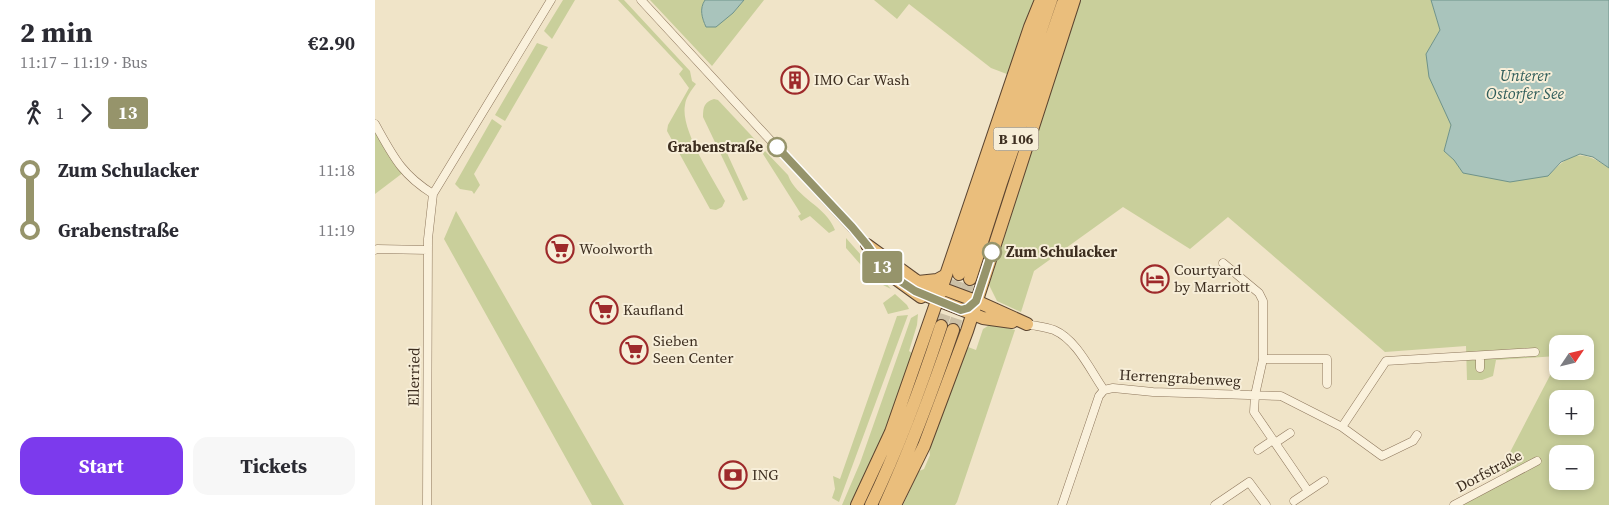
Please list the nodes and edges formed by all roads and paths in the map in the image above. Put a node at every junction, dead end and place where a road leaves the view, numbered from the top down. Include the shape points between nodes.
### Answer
1 (551, 0) edge
2 (641, 0) edge
3 (1041, 0) edge
4 (1051, 0) edge
5 (1064, 0) edge
6 (1074, 0) edge
7 (375, 124) edge
8 (433, 194) junction
9 (867, 245) joint
10 (375, 250) edge
11 (428, 250) junction
12 (1223, 263) dead end
13 (958, 276) junction
14 (917, 287) junction
15 (947, 295) junction
16 (972, 309) junction
17 (932, 316) junction
18 (1027, 324) joint
19 (1535, 352) dead end
20 (1480, 356) junction
21 (1263, 359) junction
22 (1480, 368) dead end
23 (1327, 384) dead end
24 (1104, 390) junction
25 (1255, 395) junction
26 (1342, 427) junction
27 (1290, 433) dead end
28 (1417, 435) dead end
29 (1274, 441) junction
30 (1259, 450) dead end
31 (1537, 460) dead end
32 (1324, 481) dead end
33 (1308, 491) junction
34 (1294, 501) dead end
35 (427, 505) edge
36 (857, 505) edge
37 (871, 505) edge
38 (885, 505) edge
39 (895, 505) edge
40 (1063, 505) edge
41 (1215, 505) edge
42 (1266, 505) edge
43 (1454, 505) edge

1 - 8 street, Ellerried
2 - 9 street
3 - 13 highway via 1030,27
4 - 13 highway, B 106
5 - 13 highway, B 106 via 1001,183
6 - 16 highway via 980,288 981,296
7 - 8 street via 400,167
8 - 11 street, Ellerried
9 - 14 highway
10 - 11 street
11 - 35 street, Ellerried
12 - 21 street, Herrengrabenweg via 1259,293 1263,301
13 - 14 highway
13 - 15 highway
14 - 15 highway
14 - 17 highway
15 - 16 highway
15 - 16 highway
15 - 17 highway
16 - 18 highway
16 - 39 highway via 968,328 923,446
17 - 36 highway via 891,432
18 - 24 street via 1065,337 1075,346
19 - 20 street
20 - 22 street
20 - 26 street via 1386,361
21 - 23 street via 1327,359
21 - 25 street, Herrengrabenweg
24 - 25 street, Herrengrabenweg
24 - 40 street via 1099,396
25 - 26 street, Herrengrabenweg via 1281,396
25 - 29 street, Herrengrabenweg via 1254,412
26 - 28 street, Herrengrabenweg via 1382,456 1413,441
27 - 29 street
29 - 30 street
29 - 33 street, Herrengrabenweg
31 - 43 street, Dorfstraße
32 - 33 street
33 - 34 street
37 - 38 highway via 947,328 931,394
41 - 42 street via 1249,482

